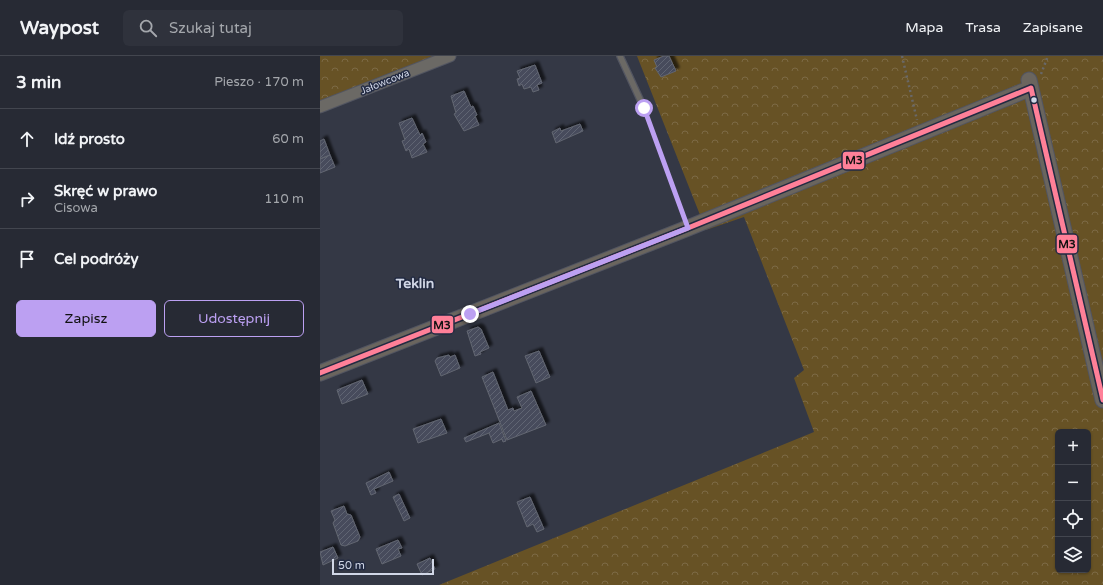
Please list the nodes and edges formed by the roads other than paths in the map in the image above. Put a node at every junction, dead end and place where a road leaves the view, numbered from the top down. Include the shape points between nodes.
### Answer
1 (450, 56) edge
2 (620, 56) edge
3 (320, 107) edge
4 (644, 108) road end
5 (320, 373) edge
6 (1103, 400) edge

1 - 3 street, Jałowcowa
2 - 4 lane
5 - 6 street via 921,134 1030,84

